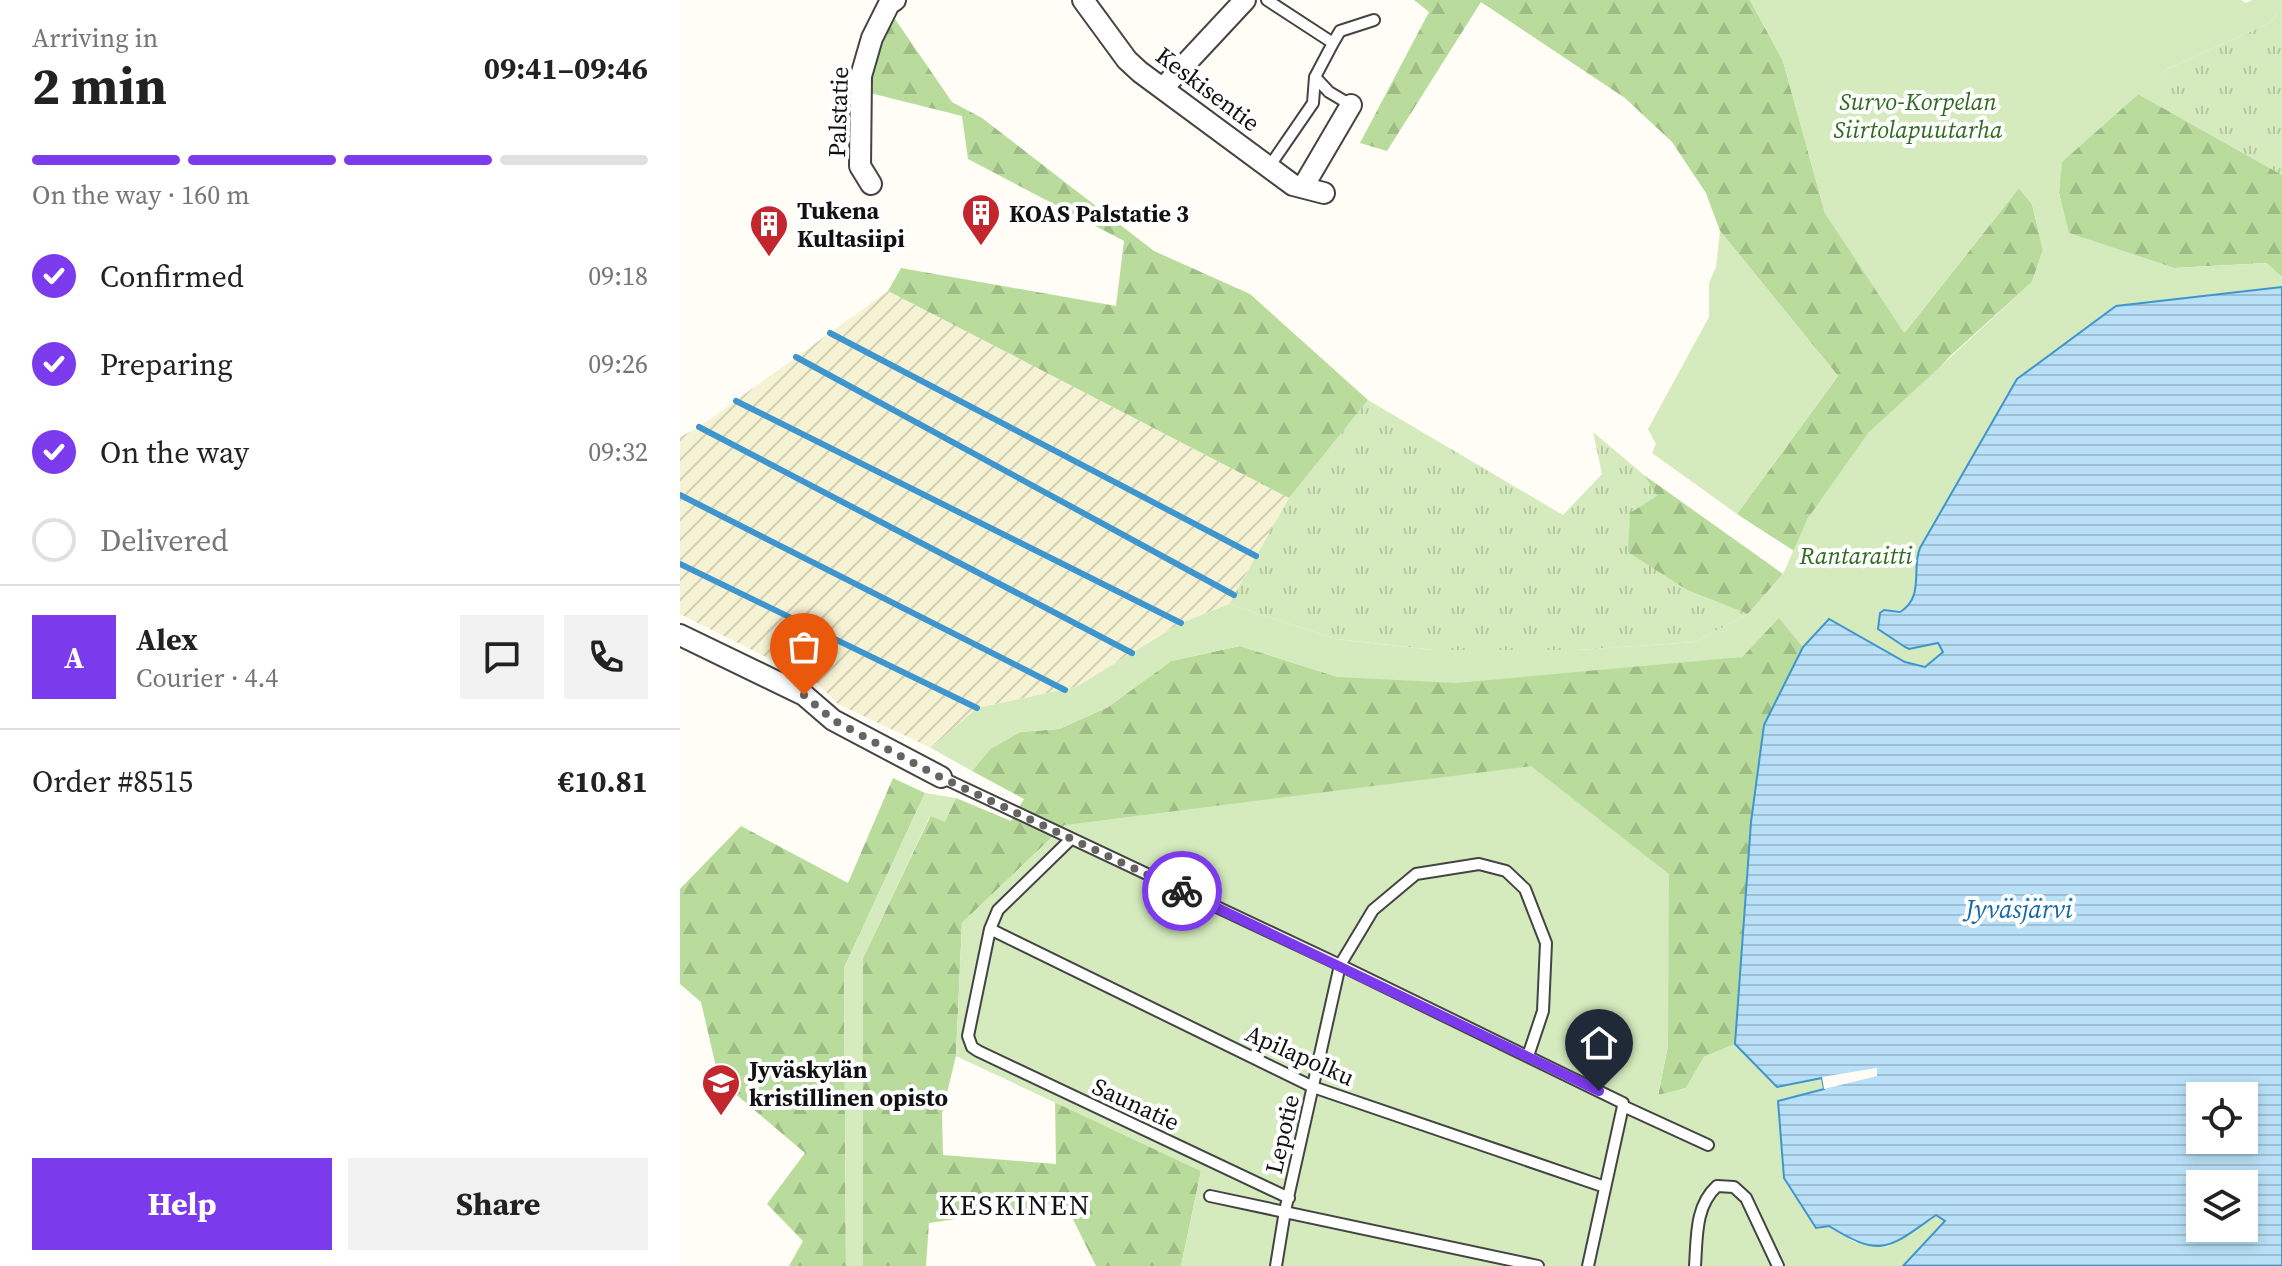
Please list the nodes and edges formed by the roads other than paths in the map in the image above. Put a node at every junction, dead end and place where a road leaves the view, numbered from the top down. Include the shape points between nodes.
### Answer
1 (895, 0) edge
2 (1083, 0) edge
3 (1245, 0) edge
4 (1267, 0) edge
5 (1374, 20) dead end
6 (1333, 43) junction
7 (1315, 77) junction
8 (1163, 88) junction
9 (1351, 105) joint
10 (1269, 167) junction
11 (871, 184) dead end
12 (1303, 187) junction
13 (1324, 193) dead end
14 (680, 635) edge
15 (941, 777) joint
16 (1071, 839) junction
17 (990, 929) junction
18 (1340, 965) junction
19 (1528, 1056) junction
20 (1313, 1087) junction
21 (1623, 1106) junction
22 (1708, 1145) dead end
23 (1605, 1187) junction
24 (1210, 1196) dead end
25 (1289, 1198) junction
26 (1285, 1211) junction
27 (1276, 1266) edge
28 (1538, 1266) edge
29 (1588, 1266) edge
30 (1695, 1266) edge
31 (1778, 1266) edge

1 - 11 street, Palstatie via 872,38 861,76 860,166
2 - 8 street, Keskisentie via 1127,60
3 - 8 street
4 - 6 lane
5 - 6 lane via 1340,31
6 - 7 lane
7 - 9 lane
7 - 10 lane via 1313,103
8 - 10 street, Keskisentie
9 - 12 street
10 - 12 street, Keskisentie
12 - 13 street, Keskisentie
14 - 15 street via 804,695 833,720
15 - 16 lane
16 - 17 lane via 998,910
16 - 18 lane
17 - 20 lane, Apilapolku
17 - 25 lane, Saunatie via 968,1036 978,1051
18 - 19 lane
18 - 19 lane, Lepotie via 1373,910 1416,874 1479,864 1506,871 1525,889 1546,943 1543,1011
18 - 20 lane, Lepotie
19 - 21 lane
20 - 23 lane, Apilapolku
20 - 25 lane, Lepotie
21 - 22 lane
21 - 23 lane
23 - 29 lane
24 - 26 lane
25 - 26 lane, Lepotie
26 - 27 lane, Lepotie
26 - 28 lane
30 - 31 lane via 1705,1197 1717,1186 1734,1187 1746,1198

